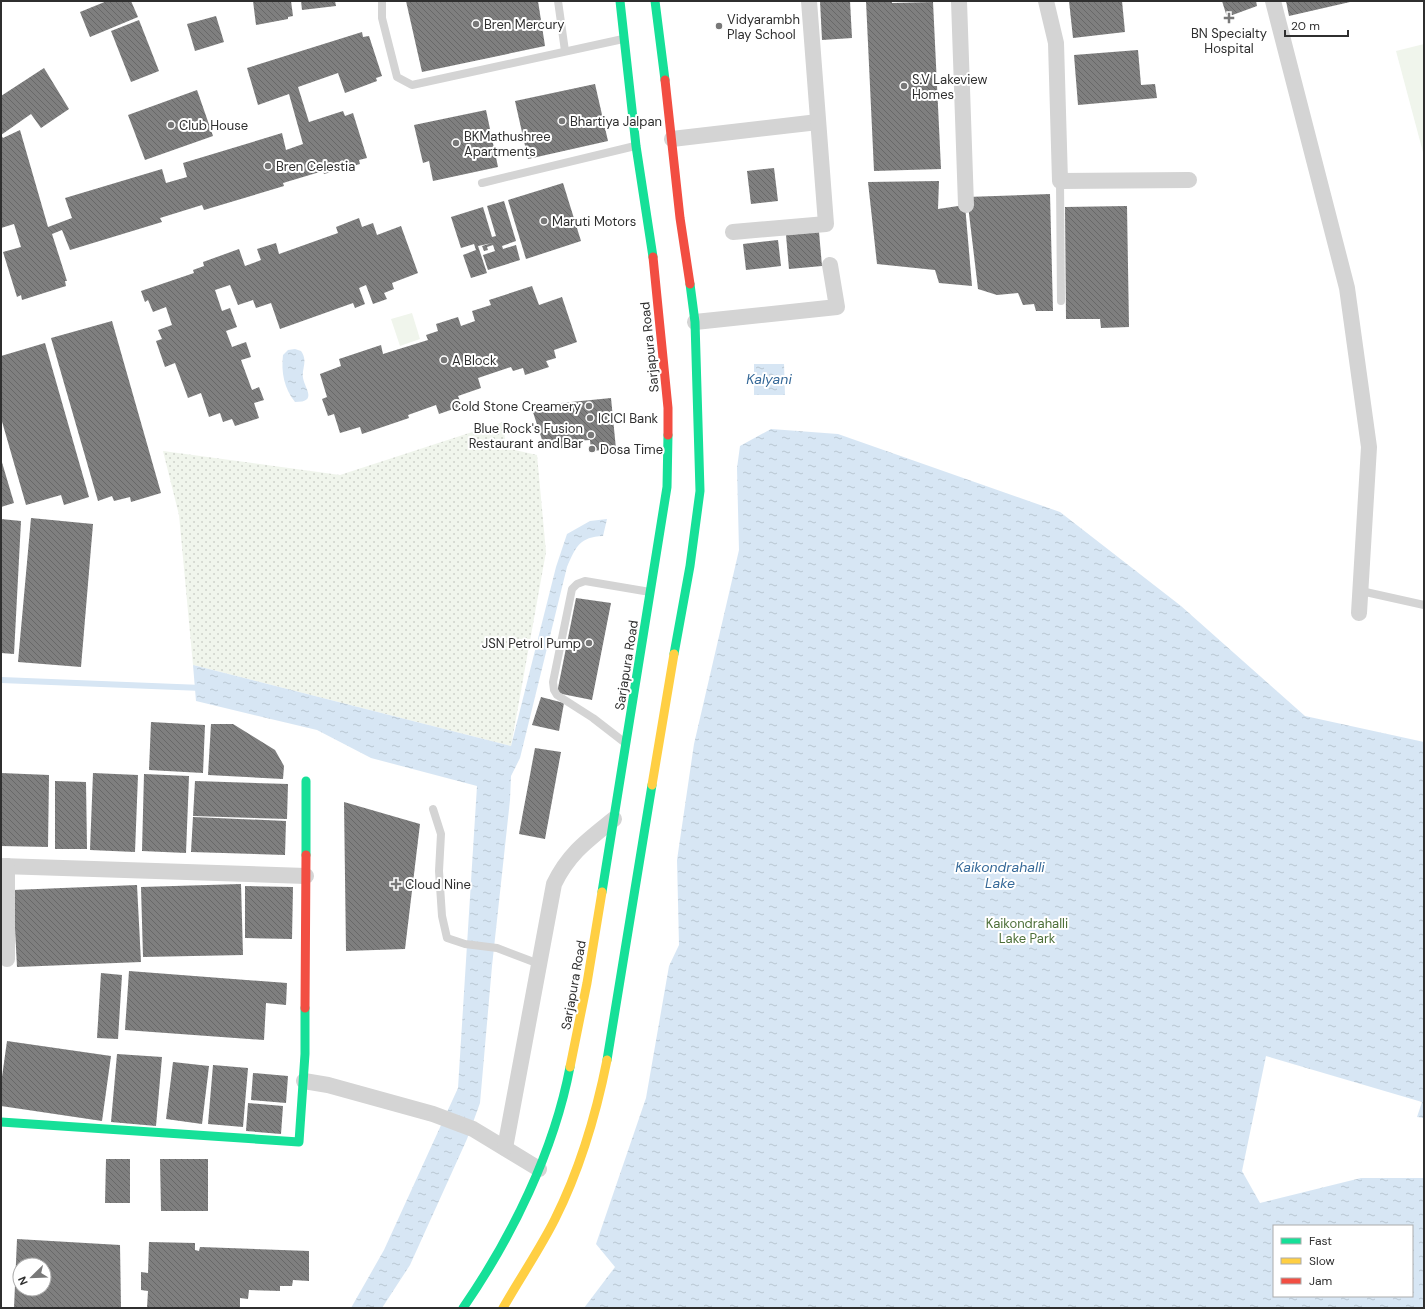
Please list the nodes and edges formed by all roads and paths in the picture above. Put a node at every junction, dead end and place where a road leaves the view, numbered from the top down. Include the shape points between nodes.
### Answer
1 (382, 1) edge
2 (558, 1) edge
3 (620, 1) edge
4 (655, 1) edge
5 (809, 1) edge
6 (959, 1) edge
7 (1046, 1) edge
8 (1273, 1) edge
9 (624, 38) junction
10 (565, 51) junction
11 (818, 122) junction
12 (672, 139) junction
13 (636, 146) junction
14 (1189, 180) dead end
15 (1060, 181) junction
16 (482, 183) dead end
17 (966, 205) dead end
18 (733, 232) dead end
19 (830, 265) dead end
20 (1061, 301) dead end
21 (695, 322) junction
22 (1361, 591) junction
23 (650, 592) junction
24 (1424, 605) edge
25 (1359, 612) dead end
26 (627, 744) junction
27 (306, 781) dead end
28 (433, 809) dead end
29 (614, 819) junction
30 (4, 866) edge
31 (306, 876) junction
32 (7, 959) dead end
33 (538, 964) junction
34 (304, 1081) junction
35 (1, 1122) edge
36 (505, 1148) junction
37 (539, 1169) junction
38 (463, 1308) edge
39 (503, 1308) edge

1 - 10 lane via 382,18 397,77 412,86
2 - 10 lane
3 - 9 main road, Sarjapura Road
4 - 12 main road
5 - 11 street
6 - 17 street
7 - 15 street via 1056,44
8 - 22 street via 1347,288 1369,447
9 - 10 lane
9 - 13 main road, Sarjapura Road
11 - 12 street
11 - 18 street via 826,224
12 - 21 main road
13 - 16 lane
13 - 23 main road, Sarjapura Road via 652,250 668,408 667,487
14 - 15 street
15 - 20 lane
19 - 21 street via 837,307
21 - 39 main road via 700,491 690,566 608,1056 599,1101 581,1155 555,1218
22 - 24 lane
22 - 25 street
23 - 26 main road, Sarjapura Road
23 - 26 lane via 585,581 577,584 572,589 553,682 557,695
26 - 29 main road, Sarjapura Road
27 - 31 main road
28 - 33 lane via 441,834 439,871 442,916 447,938 465,944 497,948
29 - 33 street via 582,844 562,866 554,884
29 - 37 main road, Sarjapura Road via 575,1048 565,1094
30 - 31 street
30 - 32 street
31 - 34 main road
33 - 36 street
34 - 35 main road via 299,1142
34 - 36 street via 328,1085 433,1114 473,1129
36 - 37 street
37 - 38 main road, Sarjapura Road via 522,1207

